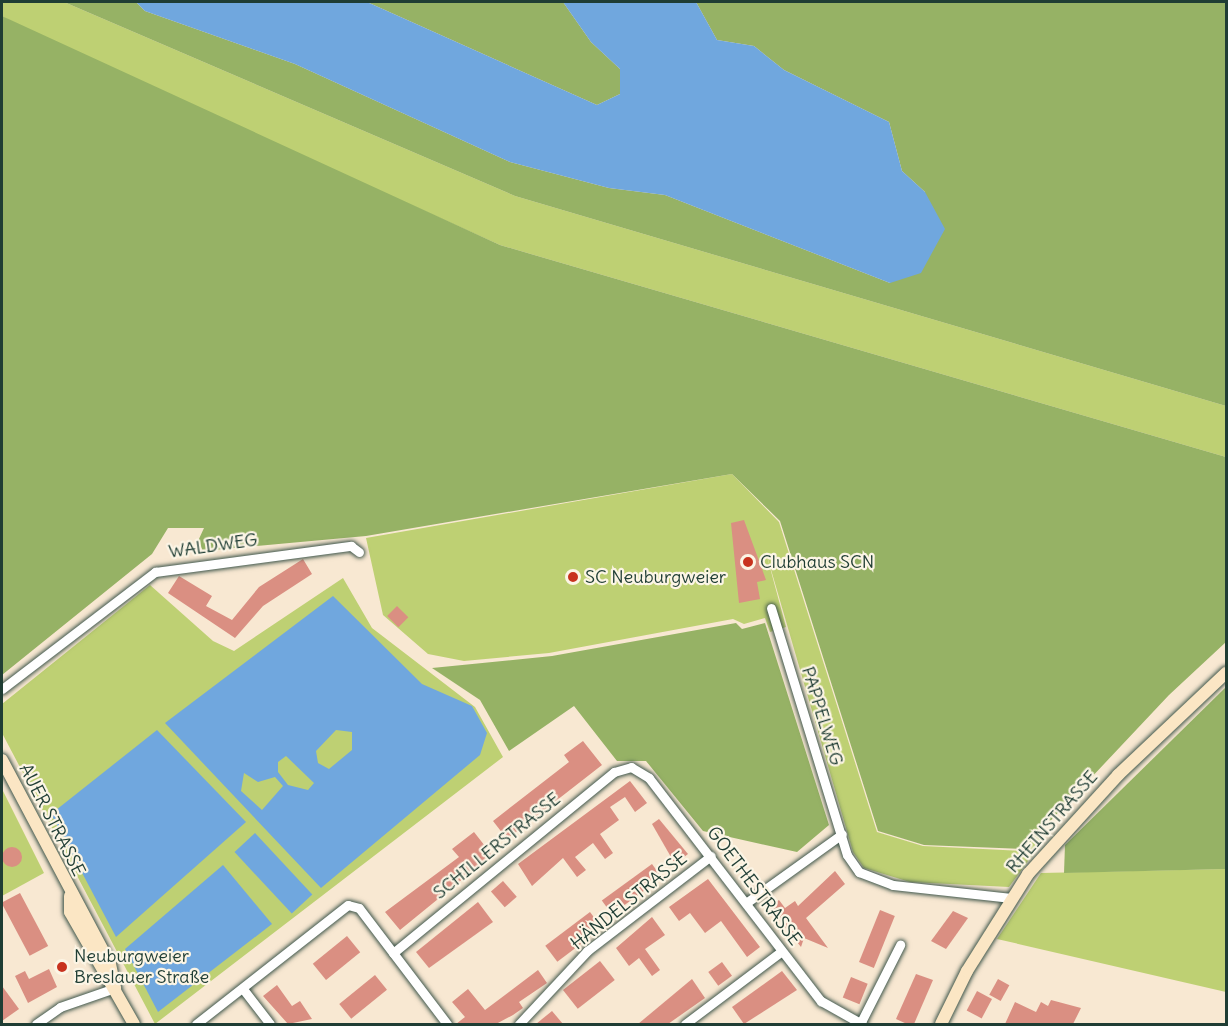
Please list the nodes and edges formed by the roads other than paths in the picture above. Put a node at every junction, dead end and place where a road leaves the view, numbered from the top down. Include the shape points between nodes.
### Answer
1 (359, 552) dead end
2 (771, 608) dead end
3 (1227, 673) edge
4 (2, 689) edge
5 (2, 760) edge
6 (624, 767) joint
7 (842, 834) junction
8 (711, 856) junction
9 (1011, 898) junction
10 (746, 903) junction
11 (900, 945) dead end
12 (782, 951) junction
13 (393, 953) junction
14 (115, 988) junction
15 (243, 989) junction
16 (36, 1024) edge
17 (134, 1024) edge
18 (196, 1024) edge
19 (270, 1024) edge
20 (447, 1024) edge
21 (519, 1024) edge
22 (686, 1024) edge
23 (861, 1024) edge
24 (941, 1024) edge

1 - 4 street, WALDWEG via 351,546 155,572
2 - 7 street, PAPPELWEG
3 - 9 main road, RHEINSTRASSE via 1075,819
5 - 14 main road, AUER STRASSE via 70,896 110,964
6 - 8 street, GOETHESTRASSE via 639,768 649,778
6 - 13 street, SCHILLERSTRASSE
7 - 9 street, PAPPELWEG via 859,872 871,879
7 - 10 street
8 - 10 street, GOETHESTRASSE
8 - 21 street, HÄNDELSTRASSE via 587,951
9 - 24 main road, RHEINSTRASSE
10 - 12 street, GOETHESTRASSE
11 - 23 street
12 - 22 street
12 - 23 street, GOETHESTRASSE via 821,1001
13 - 15 street via 359,908 348,905
13 - 20 street
14 - 16 street via 60,1007
14 - 17 main road, AUER STRASSE
15 - 18 street
15 - 19 street

